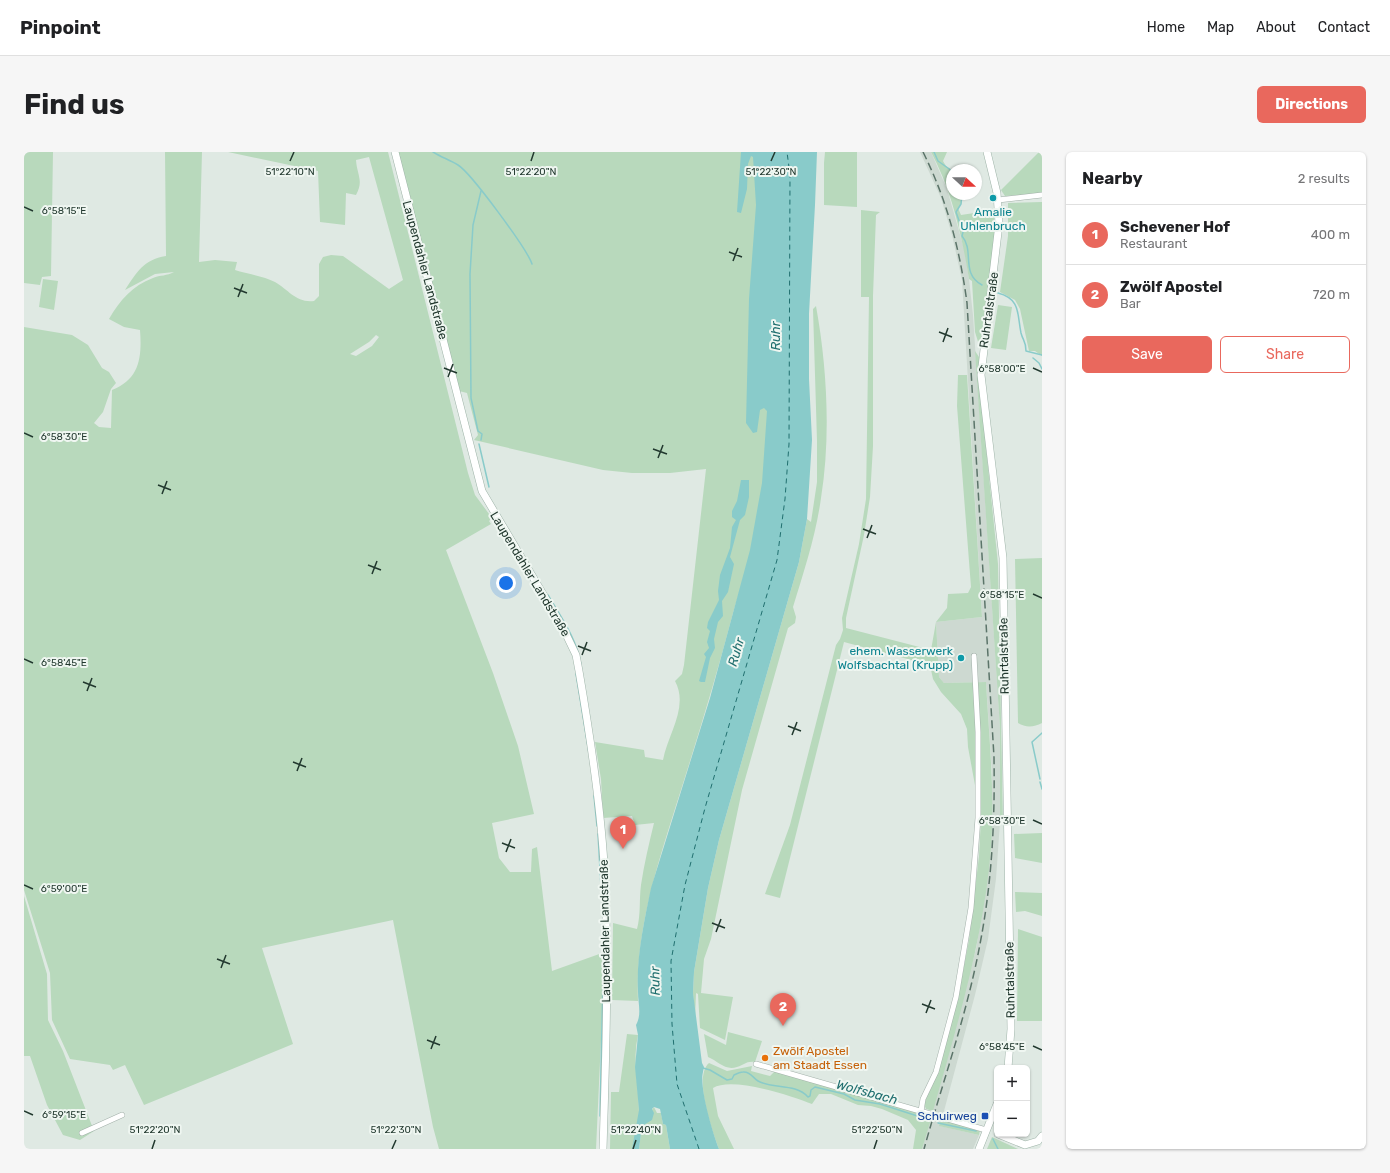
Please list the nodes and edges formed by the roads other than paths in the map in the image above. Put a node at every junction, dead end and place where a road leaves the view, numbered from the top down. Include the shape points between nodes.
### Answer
1 (395, 152) edge
2 (987, 152) edge
3 (1042, 195) edge
4 (998, 200) junction
5 (974, 656) dead end
6 (756, 1064) dead end
7 (1008, 1065) edge
8 (921, 1111) junction
9 (994, 1111) edge
10 (122, 1115) dead end
11 (986, 1130) junction
12 (82, 1133) dead end
13 (994, 1133) edge
14 (1042, 1136) edge
15 (1005, 1137) edge
16 (1030, 1146) edge
17 (603, 1149) edge
18 (979, 1149) edge

1 - 17 main road, Laupendahler Landstraße via 482,492 563,628 574,650 578,666 596,778 604,864 607,952
2 - 4 main road, Ruhrtalstraße
3 - 4 street
4 - 7 main road, Ruhrtalstraße via 997,254 981,375 1003,558 1011,1029
5 - 8 street via 978,732 978,818 971,908 956,997 936,1072 923,1099
6 - 8 street
8 - 11 street
9 - 11 main road
10 - 12 street
11 - 13 main road
11 - 18 main road
14 - 16 main road
15 - 16 main road

